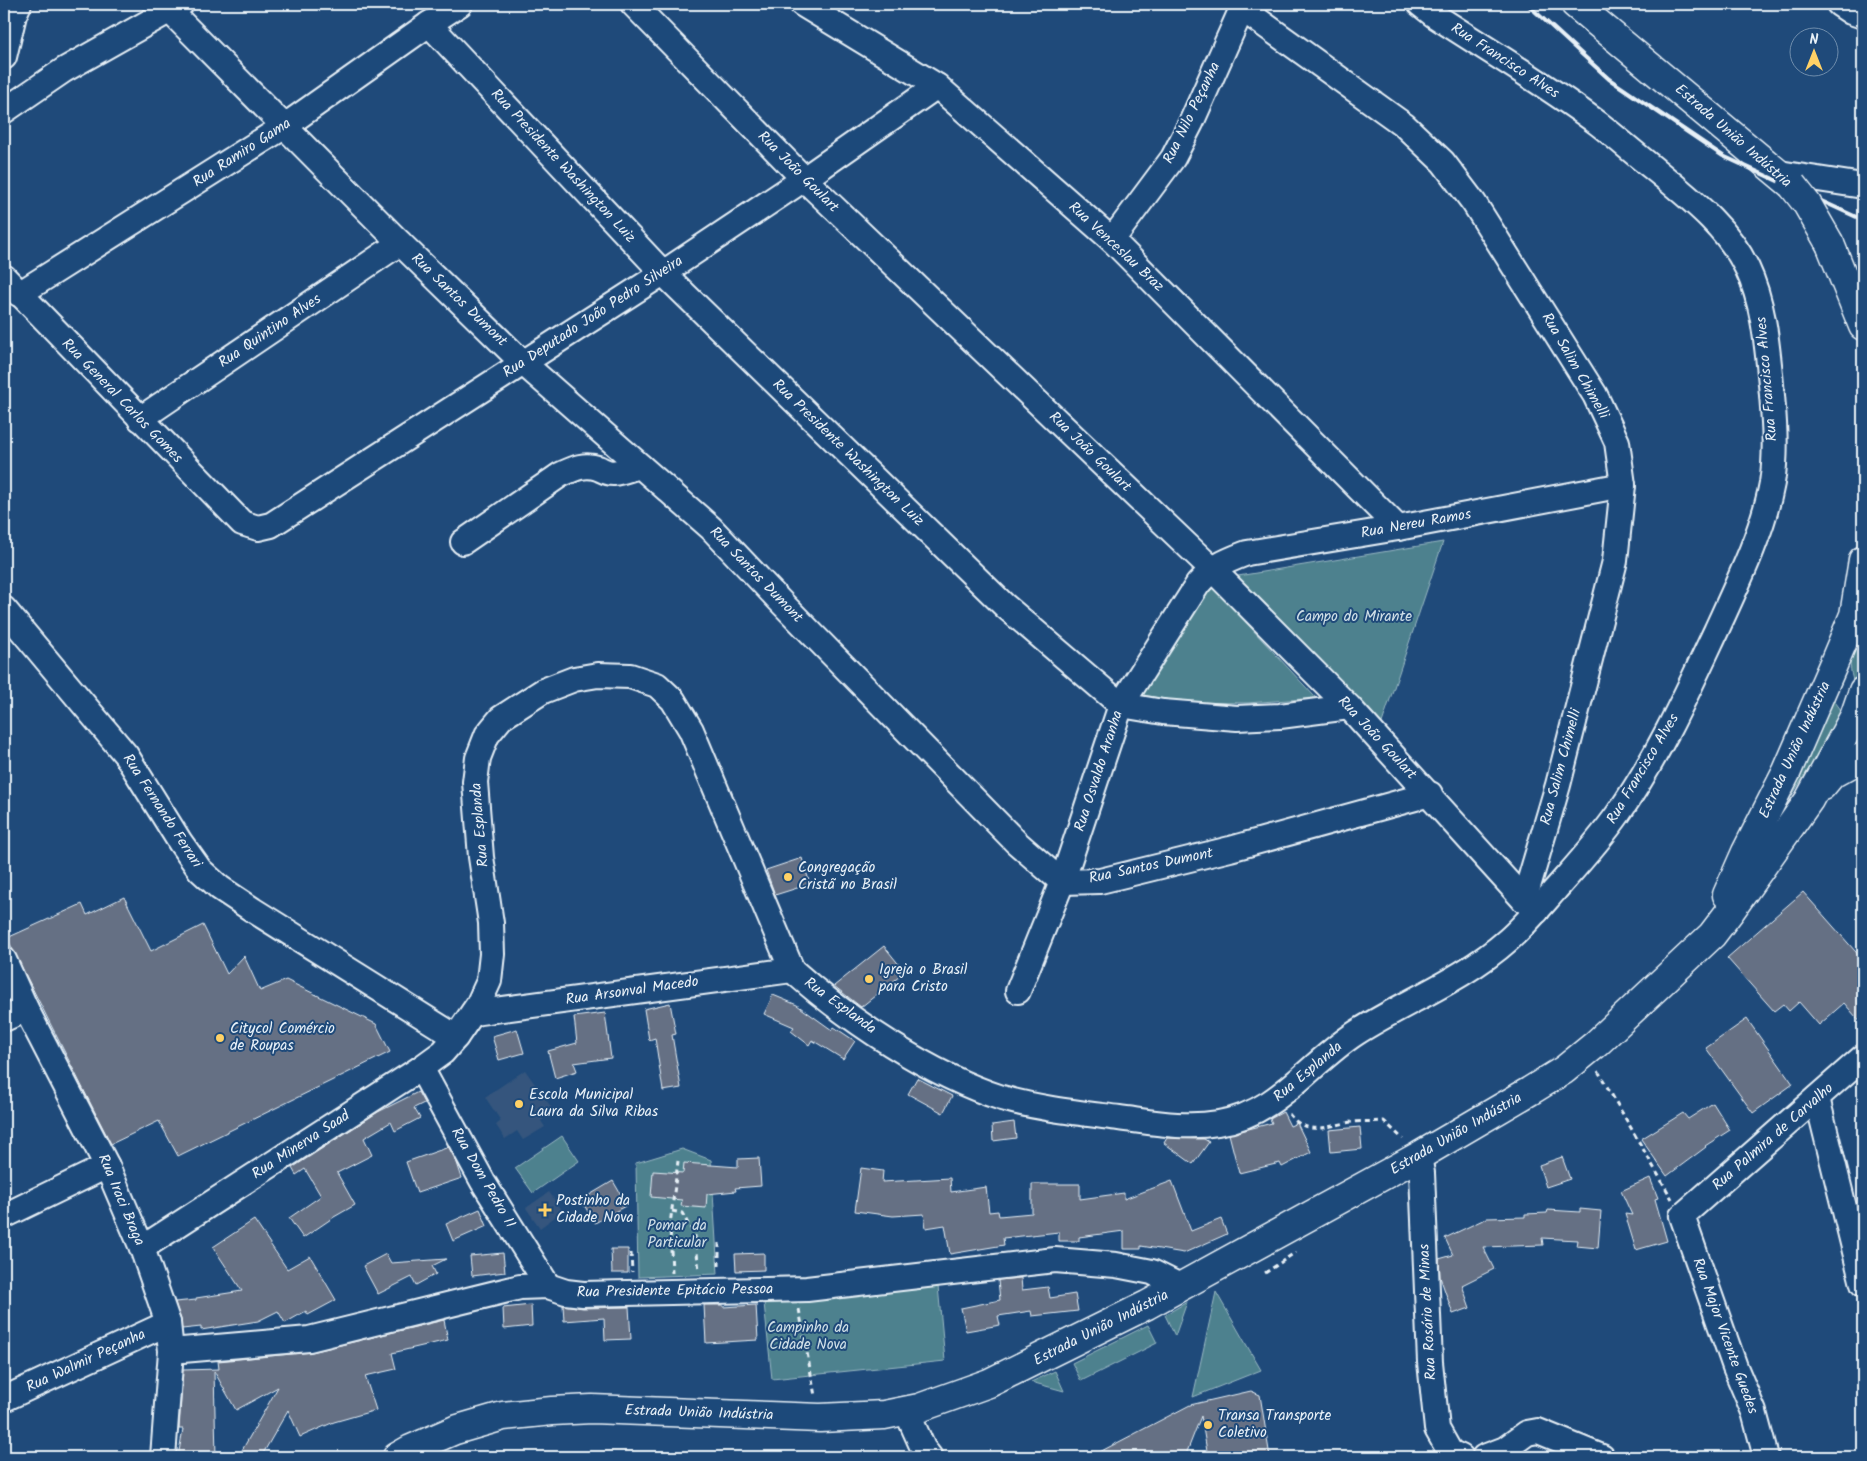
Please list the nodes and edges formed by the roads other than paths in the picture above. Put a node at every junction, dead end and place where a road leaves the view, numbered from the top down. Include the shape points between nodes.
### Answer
1 (19, 4) edge
2 (460, 4) edge
3 (633, 4) edge
4 (802, 4) edge
5 (1420, 4) edge
6 (1575, 4) edge
7 (1839, 4) edge
8 (1242, 6) edge
9 (176, 7) edge
10 (1863, 16) edge
11 (429, 24) junction
12 (4, 57) edge
13 (937, 86) junction
14 (4, 111) edge
15 (284, 126) junction
16 (804, 179) junction
17 (1786, 179) junction
18 (1863, 186) edge
19 (1112, 240) junction
20 (400, 243) junction
21 (663, 273) junction
22 (11, 286) edge
23 (1863, 326) edge
24 (522, 362) junction
25 (140, 419) junction
26 (640, 466) junction
27 (1623, 485) junction
28 (242, 523) joint
29 (1398, 528) junction
30 (463, 542) dead end
31 (1863, 560) edge
32 (1212, 569) junction
33 (4, 609) edge
34 (1858, 612) edge
35 (1833, 665) junction
36 (1863, 691) edge
37 (1121, 705) junction
38 (1349, 707) junction
39 (1859, 719) edge
40 (1863, 757) edge
41 (1430, 794) junction
42 (1809, 800) junction
43 (1062, 882) junction
44 (1530, 905) junction
45 (1712, 935) junction
46 (4, 960) edge
47 (792, 970) junction
48 (1018, 990) dead end
49 (26, 1009) junction
50 (473, 1013) junction
51 (4, 1019) edge
52 (456, 1037) junction
53 (1863, 1057) edge
54 (420, 1068) junction
55 (1817, 1098) junction
56 (1419, 1156) junction
57 (107, 1166) junction
58 (4, 1216) edge
59 (1682, 1216) joint
60 (142, 1248) junction
61 (1863, 1284) edge
62 (548, 1286) junction
63 (1180, 1286) junction
64 (168, 1323) junction
65 (171, 1351) junction
66 (4, 1399) edge
67 (906, 1410) junction
68 (1549, 1434) junction
69 (163, 1457) edge
70 (397, 1457) edge
71 (930, 1457) edge
72 (1461, 1457) edge
73 (1484, 1457) edge
74 (1554, 1457) edge
75 (1602, 1457) edge
76 (1766, 1457) edge

1 - 12 street
2 - 11 street, Rua Ramiro Gama
3 - 16 street, Rua João Goulart
4 - 13 street, Rua Venceslau Braz
5 - 44 street, Rua Francisco Alves via 1599,124 1690,198 1721,229 1746,265 1762,312 1766,336 1774,430 1773,478 1763,520 1727,608 1652,760 1621,810 1596,844
6 - 17 main road, Estrada União Indústria
7 - 10 street
8 - 19 street, Rua Nilo Peçanha via 1173,158
8 - 27 street, Rua Salim Chimelli via 1404,125 1443,162 1474,203 1595,395 1617,442
9 - 14 street via 64,70
9 - 15 street, Rua Santos Dumont
11 - 15 street, Rua Ramiro Gama
11 - 21 street, Rua Presidente Washington Luiz
13 - 16 street, Rua Deputado João Pedro Silveira
13 - 19 street, Rua Venceslau Braz
15 - 20 street, Rua Santos Dumont
15 - 22 street, Rua Ramiro Gama
16 - 21 street, Rua Deputado João Pedro Silveira
16 - 32 street, Rua João Goulart
17 - 18 street
17 - 23 main road, Estrada União Indústria, bridge via 1807,204 1830,244
19 - 29 street, Rua Venceslau Braz
20 - 24 street, Rua Santos Dumont
20 - 25 street, Rua Quintino Alves
21 - 24 street, Rua Deputado João Pedro Silveira
21 - 37 street, Rua Presidente Washington Luiz via 1005,606
22 - 25 street, Rua General Carlos Gomes
24 - 26 street, Rua Santos Dumont
24 - 28 street, Rua Deputado João Pedro Silveira via 272,525 258,528
25 - 28 street, Rua General Carlos Gomes
26 - 30 street via 614,473 590,466 572,469
26 - 43 street, Rua Santos Dumont via 711,528 1016,842
27 - 29 street, Rua Nereu Ramos
27 - 44 street, Rua Salim Chimelli via 1614,561
29 - 32 street, Rua Nereu Ramos via 1247,553
31 - 34 main road, Estrada União Indústria
32 - 37 street, Rua Osvaldo Aranha via 1198,584
32 - 38 street, Rua João Goulart
33 - 52 street, Rua Fernando Ferrari via 126,755 200,870 252,910
34 - 35 main road, Estrada União Indústria
35 - 39 main road via 1836,686
35 - 45 main road, Estrada União Indústria via 1787,771 1723,902
36 - 39 main road, Estrada União Indústria
37 - 38 street via 1237,718
37 - 43 street, Rua Osvaldo Aranha
38 - 41 street, Rua João Goulart
39 - 42 main road, Estrada União Indústria
40 - 42 main road via 1832,774
41 - 43 street, Rua Santos Dumont via 1100,881
41 - 44 street, Rua João Goulart
42 - 45 main road, Estrada União Indústria
43 - 48 street, Rua Osvaldo Aranha
44 - 47 street, Rua Esplanda via 1488,957 1354,1034 1324,1056 1286,1093 1266,1106 1217,1124 1147,1121 1038,1107 999,1097 911,1056 824,998
45 - 56 main road, Estrada União Indústria via 1564,1070
46 - 49 street, Rua Iraci Braga
47 - 50 street, Rua Arsonval Macedo
47 - 50 street, Rua Esplanda via 691,730 673,700 657,685 630,676 598,675 574,679 543,691 501,718 487,735 478,758 475,782 492,954 489,982
49 - 51 street
49 - 57 street, Rua Iraci Braga
50 - 52 street, Rua Esplanda
52 - 54 street, Rua Minerva Saad via 443,1052
53 - 55 street, Rua Palmira de Carvalho
54 - 60 street, Rua Minerva Saad
54 - 62 street, Rua Dom Pedro II via 483,1182
55 - 59 street, Rua Palmira de Carvalho
55 - 61 street
56 - 63 main road, Estrada União Indústria
56 - 72 street, Rua Rosário de Minas via 1430,1362 1437,1429 1450,1452
57 - 58 street
57 - 60 street, Rua Iraci Braga
59 - 76 street, Rua Major Vicente Guedes via 1754,1412
60 - 64 street, Rua Iraci Braga
62 - 63 street, Rua Presidente Epitácio Pessoa via 583,1294 795,1289 1055,1260 1125,1266 1152,1272
62 - 65 street, Rua Presidente Epitácio Pessoa via 520,1287 309,1339
63 - 67 main road, Estrada União Indústria via 998,1379 948,1399
64 - 65 street, Rua Iraci Braga
64 - 66 street, Rua Walmir Peçanha
65 - 69 street, Rua Iraci Braga
67 - 70 main road, Estrada União Indústria via 820,1418 592,1409 552,1411 503,1416 465,1428
67 - 71 street
68 - 73 street via 1527,1433 1505,1449
68 - 74 street
68 - 75 street

